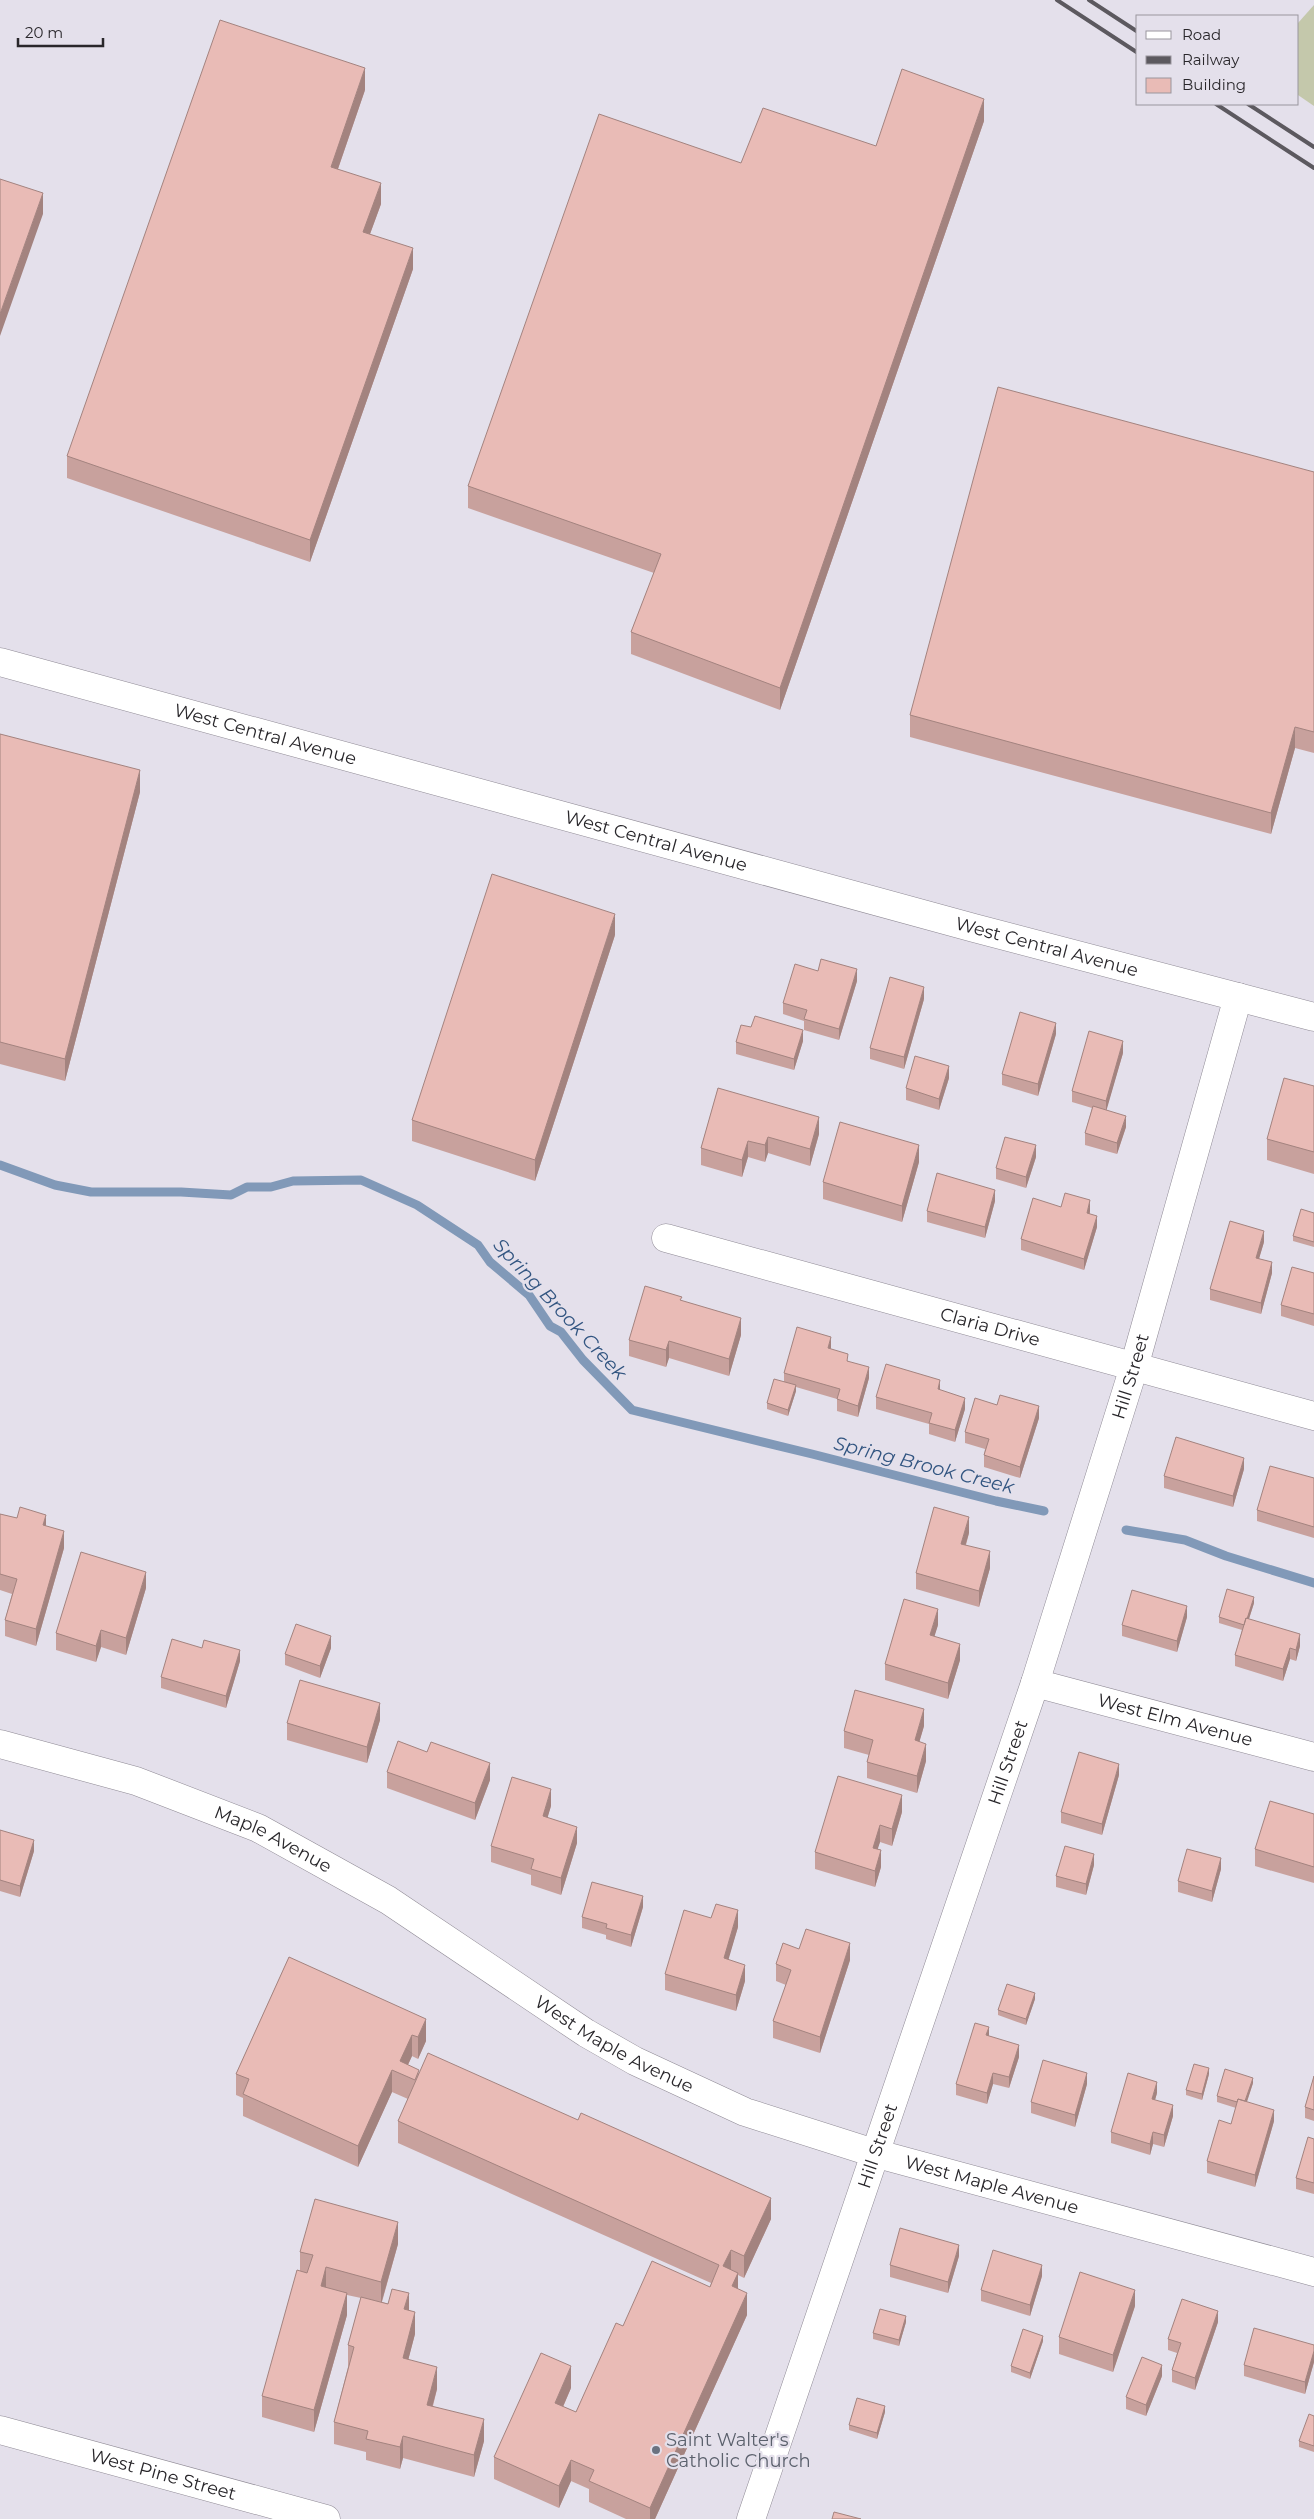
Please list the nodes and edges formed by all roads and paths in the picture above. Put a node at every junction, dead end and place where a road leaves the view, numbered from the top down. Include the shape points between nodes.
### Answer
1 (0, 662) edge
2 (1238, 997) junction
3 (1314, 1017) edge
4 (666, 1238) dead end
5 (1134, 1367) junction
6 (1314, 1416) edge
7 (1036, 1683) junction
8 (0, 1744) edge
9 (1314, 1757) edge
10 (522, 1989) joint
11 (874, 2153) junction
12 (1314, 2272) edge
13 (0, 2430) edge
14 (326, 2519) edge
15 (751, 2519) edge

1 - 2 street, West Central Avenue
2 - 3 street, West Central Avenue
2 - 5 street, Hill Street
4 - 5 street, Claria Drive
5 - 6 street, Claria Drive
5 - 7 street, Hill Street
7 - 9 street, West Elm Avenue
7 - 11 street, Hill Street
8 - 10 street, Maple Avenue via 136,1781 258,1828 388,1900
10 - 11 street, West Maple Avenue via 586,2033 745,2112
11 - 12 street, West Maple Avenue
11 - 15 street, Hill Street
13 - 14 street, West Pine Street

